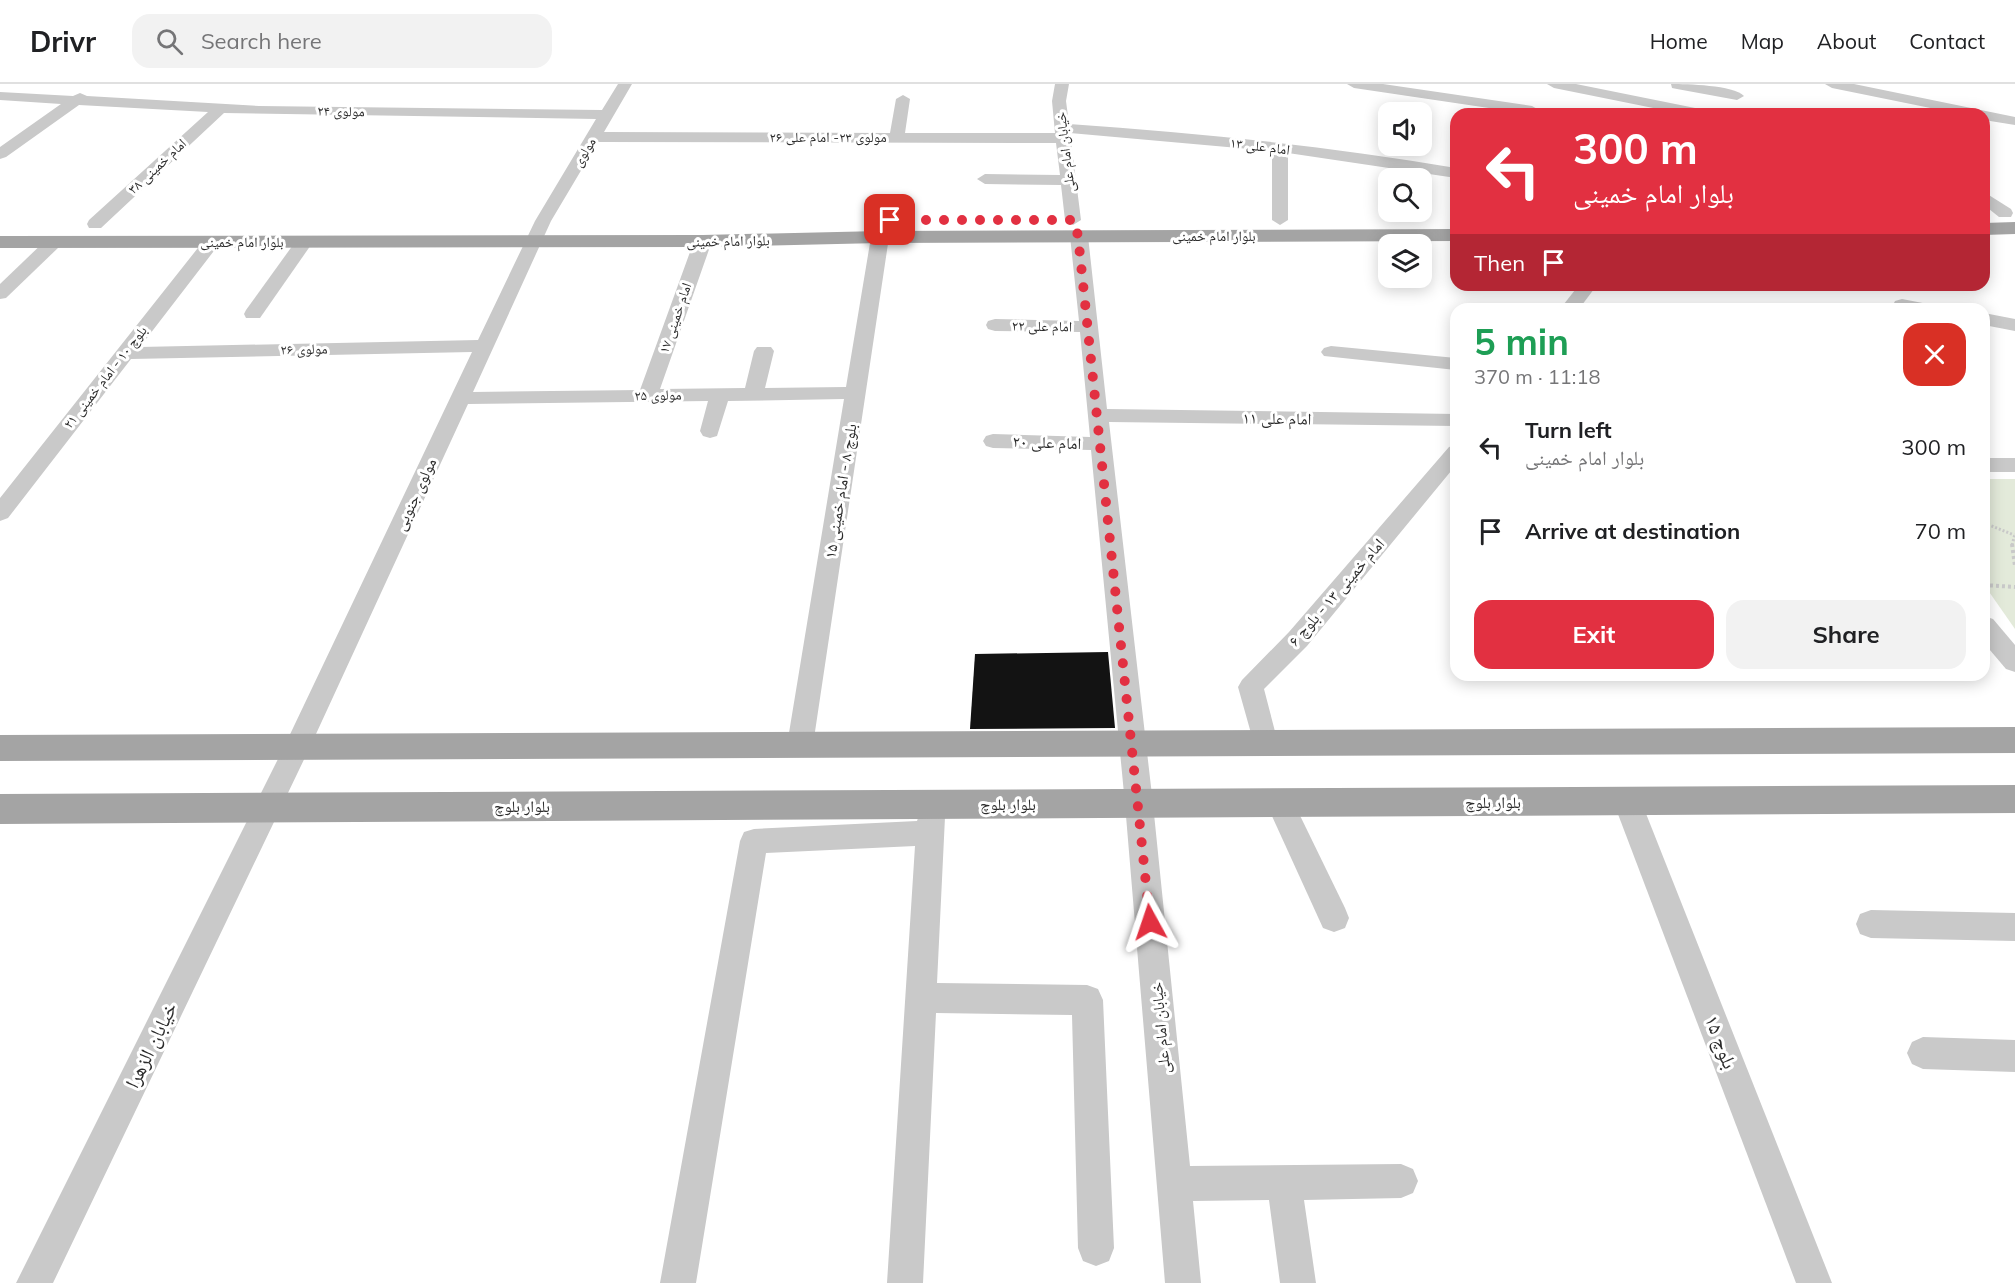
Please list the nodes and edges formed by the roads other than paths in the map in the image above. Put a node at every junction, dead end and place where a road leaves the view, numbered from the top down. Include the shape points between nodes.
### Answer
1 (98, 84) edge
2 (625, 84) edge
3 (1062, 84) edge
4 (1354, 84) edge
5 (1554, 84) edge
6 (1832, 84) edge
7 (1677, 85) edge
8 (1394, 87) edge
9 (1742, 90) edge
10 (1536, 93) dead end
11 (0, 96) edge
12 (903, 99) dead end
13 (76, 100) junction
14 (1509, 108) edge
15 (1532, 108) edge
16 (1675, 108) edge
17 (1727, 108) dead end
18 (1953, 108) edge
19 (219, 109) junction
20 (606, 115) junction
21 (1990, 116) edge
22 (2015, 121) edge
23 (1232, 122) dead end
24 (1063, 133) junction
25 (593, 137) junction
26 (897, 137) junction
27 (1225, 142) junction
28 (1280, 149) junction
29 (0, 154) edge
30 (1450, 172) edge
31 (985, 179) dead end
32 (1069, 180) junction
33 (1990, 203) edge
34 (2005, 217) edge
35 (1450, 218) edge
36 (766, 220) dead end
37 (1280, 220) junction
38 (394, 222) dead end
39 (0, 224) edge
40 (95, 224) junction
41 (1990, 226) edge
42 (1076, 228) junction
43 (1450, 235) edge
44 (880, 237) junction
45 (703, 241) junction
46 (0, 242) edge
47 (54, 242) junction
48 (304, 242) junction
49 (533, 242) junction
50 (211, 243) junction
51 (1583, 291) edge
52 (0, 294) edge
53 (1574, 303) edge
54 (253, 314) dead end
55 (1990, 321) edge
56 (995, 325) dead end
57 (2015, 325) edge
58 (1088, 327) junction
59 (484, 346) junction
60 (764, 351) dead end
61 (1331, 352) dead end
62 (124, 353) junction
63 (1450, 363) edge
64 (856, 393) junction
65 (720, 394) junction
66 (754, 394) junction
67 (648, 395) junction
68 (460, 398) junction
69 (1098, 415) junction
70 (1450, 420) edge
71 (710, 431) dead end
72 (993, 441) dead end
73 (1101, 444) junction
74 (1450, 459) edge
75 (1990, 465) edge
76 (2015, 465) edge
77 (0, 513) edge
78 (1990, 632) edge
79 (2015, 662) edge
80 (2015, 741) edge
81 (1133, 743) junction
82 (1265, 743) junction
83 (800, 745) junction
84 (297, 747) junction
85 (0, 748) edge
86 (2015, 799) edge
87 (1627, 801) junction
88 (1280, 803) junction
89 (1139, 804) junction
90 (268, 807) junction
91 (0, 809) edge
92 (931, 819) junction
93 (1334, 918) dead end
94 (1871, 924) dead end
95 (2015, 927) edge
96 (921, 998) junction
97 (1923, 1053) dead end
98 (2015, 1056) edge
99 (1401, 1180) dead end
100 (1284, 1183) junction
101 (1174, 1184) junction
102 (1096, 1248) dead end
103 (34, 1283) edge
104 (678, 1283) edge
105 (905, 1283) edge
106 (1183, 1283) edge
107 (1298, 1283) edge
108 (1814, 1283) edge

1 - 13 street
2 - 20 street, مولوی
3 - 24 street, خیابان امام علی via 1059,101
4 - 8 street
5 - 16 street
6 - 18 street
7 - 9 street
8 - 14 street
9 - 17 street
10 - 15 street
11 - 13 street, مولوی ۲۴
12 - 26 street
13 - 19 street, مولوی ۲۴
13 - 29 street
19 - 20 street, مولوی ۲۴
19 - 40 street, امام خمینی ۳۸
20 - 25 street, مولوی
21 - 22 street
23 - 27 street
24 - 26 street, مولوی ۲۳- امام علی ۲۶
24 - 27 street, امام علی ۱۳ via 1160,134
24 - 32 street, خیابان امام علی
25 - 26 street, مولوی ۲۳- امام علی ۲۶ via 774,131
25 - 49 street, مولوی
27 - 28 street, امام علی ۱۳
28 - 30 street, امام علی ۱۳
28 - 37 street
31 - 32 street
32 - 42 street, خیابان امام علی
33 - 34 street
34 - 41 main road
35 - 37 main road, بلوار امام خمینی
36 - 42 main road, بلوار امام خمینی
37 - 42 main road, بلوار امام خمینی
38 - 40 main road, بلوار امام خمینی
39 - 40 main road, بلوار امام خمینی
42 - 43 main road, بلوار امام خمینی
42 - 44 main road, بلوار امام خمینی
42 - 58 street, خیابان امام علی
44 - 45 main road, بلوار امام خمینی
44 - 64 street, بلوچ ۸ - امام خمینی ۱۵
45 - 49 main road, بلوار امام خمینی
45 - 67 street, امام خمینی ۱۷
46 - 47 main road, بلوار امام خمینی
47 - 50 main road, بلوار امام خمینی
47 - 52 street
48 - 49 main road, بلوار امام خمینی
48 - 50 main road, بلوار امام خمینی
48 - 54 street
49 - 59 street, مولوی جنوبی
50 - 62 street, بلوچ ۱۰ - امام خمینی ۲۱
51 - 53 street
55 - 57 street
56 - 58 street, امام علی ۲۲
58 - 69 street, خیابان امام علی
59 - 62 street, مولوی ۲۶
59 - 68 street, مولوی جنوبی
60 - 66 street
61 - 63 street
62 - 77 street, بلوچ ۱۰ - امام خمینی ۲۱
64 - 66 street, مولوی ۲۵
64 - 83 street, بلوچ ۸ - امام خمینی ۱۵
65 - 66 street, مولوی ۲۵
65 - 67 street, مولوی ۲۵
65 - 71 street
67 - 68 street, مولوی ۲۵
68 - 84 street, مولوی جنوبی
69 - 70 street, امام علی ۱۱
69 - 73 street, خیابان امام علی
72 - 73 street, امام علی ۲۰
73 - 81 street, خیابان امام علی
74 - 82 street, امام خمینی ۱۳ - بلوچ ۶ via 1298,639 1251,687
75 - 76 street
78 - 79 street
80 - 82 main road
81 - 82 main road
81 - 83 main road
81 - 89 street, خیابان امام علی
83 - 84 main road
84 - 85 main road
84 - 90 street, مولوی جنوبی
86 - 87 main road, بلوار بلوچ
87 - 88 main road, بلوار بلوچ
87 - 108 street, بلوچ ۱۵
88 - 89 main road, بلوار بلوچ
88 - 93 street
89 - 92 main road, بلوار بلوچ
89 - 101 street, خیابان امام علی
90 - 91 main road, بلوار بلوچ
90 - 92 main road, بلوار بلوچ
90 - 103 street, خیابان الزهرا
92 - 96 street
92 - 104 street via 754,841
94 - 95 street
96 - 102 street via 1087,1000
96 - 105 street
97 - 98 street
99 - 100 street
100 - 101 street
100 - 107 street
101 - 106 street, خیابان امام علی

